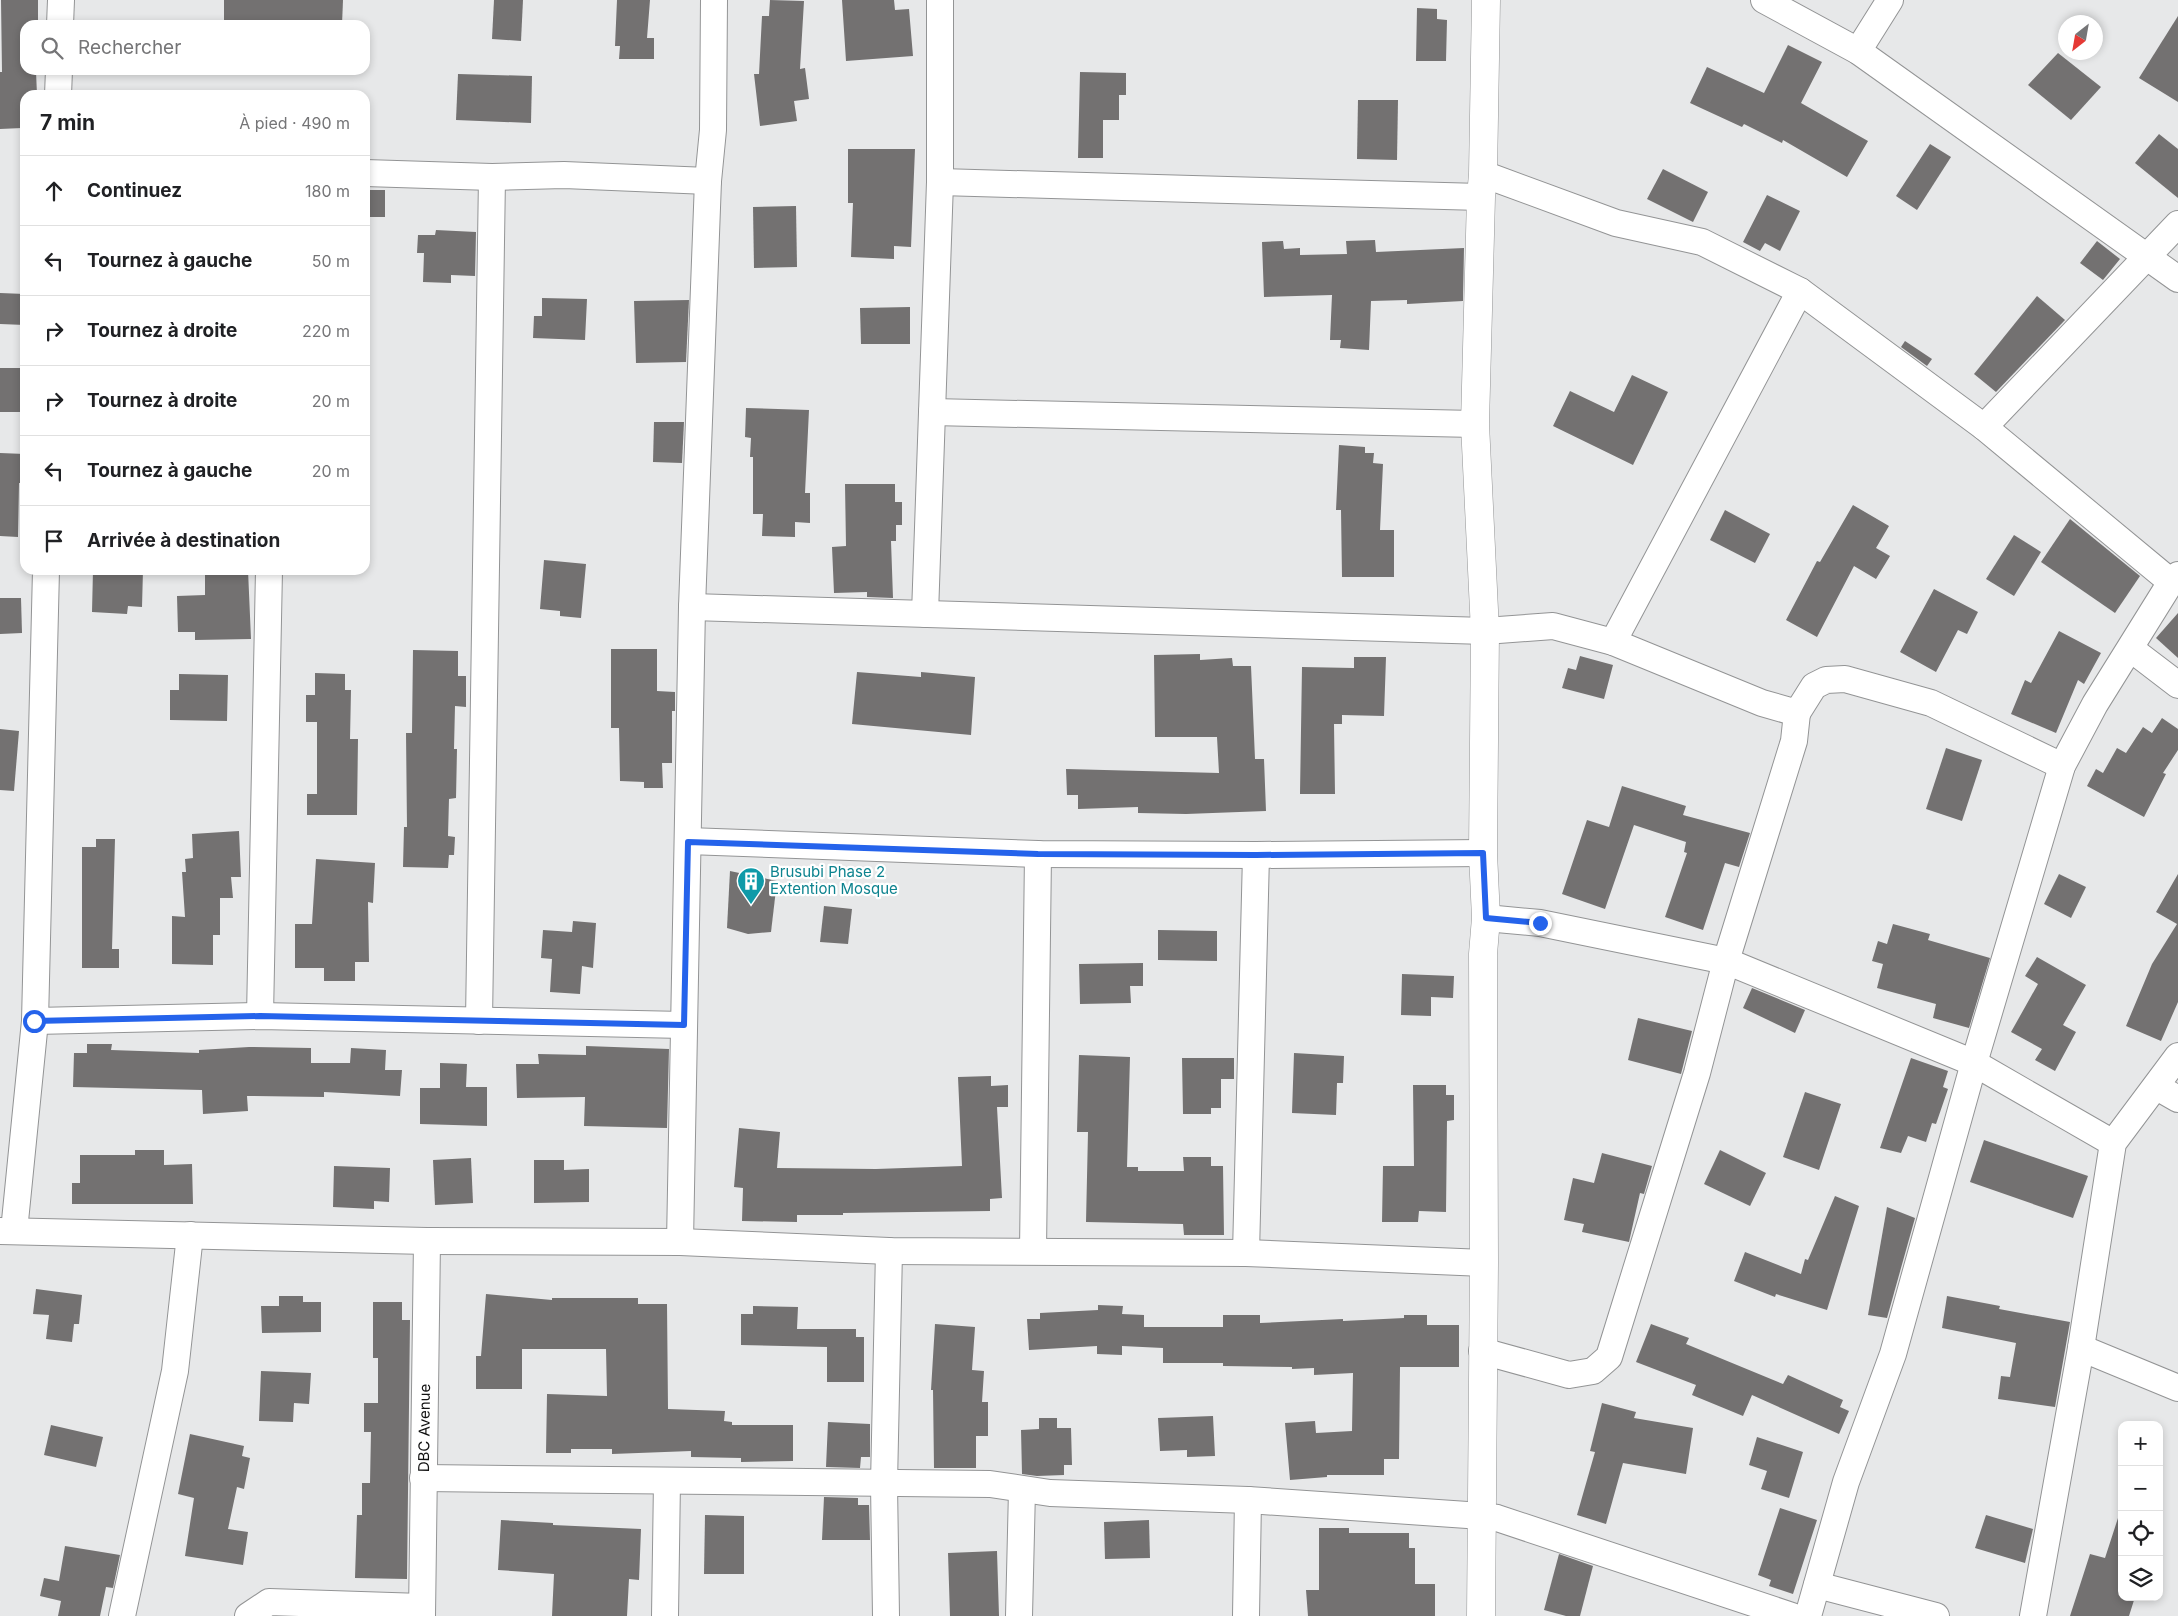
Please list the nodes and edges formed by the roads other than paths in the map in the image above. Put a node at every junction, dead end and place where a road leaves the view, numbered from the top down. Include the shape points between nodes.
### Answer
1 (61, 0) edge
2 (714, 0) edge
3 (940, 0) edge
4 (1486, 0) edge
5 (1764, 0) edge
6 (1890, 0) edge
7 (60, 20) edge
8 (1858, 50) junction
9 (58, 75) edge
10 (58, 90) edge
11 (370, 173) edge
12 (492, 177) junction
13 (708, 181) junction
14 (940, 182) junction
15 (1482, 186) junction
16 (2178, 224) edge
17 (2148, 256) junction
18 (2178, 279) edge
19 (1800, 291) junction
20 (932, 412) junction
21 (1475, 424) junction
22 (1984, 427) junction
23 (46, 575) edge
24 (269, 575) edge
25 (2175, 578) edge
26 (692, 607) junction
27 (925, 614) junction
28 (1485, 631) junction
29 (1612, 642) junction
30 (2131, 649) junction
31 (2178, 685) edge
32 (1797, 713) junction
33 (2062, 766) junction
34 (688, 842) junction
35 (1483, 853) junction
36 (1038, 854) junction
37 (1256, 855) junction
38 (1486, 918) junction
39 (1726, 962) junction
40 (260, 1016) junction
41 (34, 1021) junction
42 (479, 1021) junction
43 (684, 1025) junction
44 (2178, 1056) edge
45 (1974, 1063) junction
46 (2167, 1093) edge
47 (2113, 1143) junction
48 (7, 1231) edge
49 (190, 1235) junction
50 (427, 1241) junction
51 (680, 1242) junction
52 (889, 1250) junction
53 (1033, 1251) junction
54 (1246, 1253) junction
55 (1484, 1263) junction
56 (2080, 1348) junction
57 (1482, 1351) junction
58 (2178, 1388) edge
59 (423, 1478) junction
60 (667, 1482) junction
61 (884, 1484) junction
62 (1022, 1490) junction
63 (1248, 1500) junction
64 (1482, 1516) junction
65 (1817, 1585) junction
66 (422, 1611) edge
67 (122, 1616) edge
68 (248, 1616) edge
69 (665, 1616) edge
70 (886, 1616) edge
71 (1018, 1616) edge
72 (1246, 1616) edge
73 (1482, 1616) edge
74 (1792, 1616) edge
75 (1808, 1616) edge
76 (1936, 1616) edge
77 (2033, 1616) edge

1 - 7 street
2 - 13 street via 713,130
3 - 14 street
4 - 15 street
5 - 8 street
6 - 8 street
8 - 17 street
9 - 10 street
11 - 12 street
12 - 13 street via 564,175
12 - 42 street
13 - 26 street
14 - 15 street
14 - 20 street
15 - 19 street via 1616,223 1702,242
15 - 21 street
16 - 17 street
17 - 18 street
17 - 22 street
19 - 22 street
19 - 29 street
20 - 21 street
20 - 27 street
21 - 28 street
22 - 25 street
23 - 41 street
24 - 40 street
25 - 30 street
26 - 27 street
26 - 34 street
27 - 28 street
28 - 29 street via 1553,626
28 - 35 street
29 - 32 street via 1762,703
30 - 31 street
30 - 33 street via 2095,704
32 - 33 street via 1814,686 1826,680 1845,679 1931,703
32 - 39 street via 1794,740
33 - 45 street
34 - 36 street
34 - 43 street
35 - 37 street
35 - 38 street
36 - 37 street
36 - 53 street
37 - 54 street
38 - 39 street via 1540,923
38 - 55 street via 1483,954
39 - 45 street
39 - 57 street via 1697,1073 1609,1357 1593,1371 1569,1375
40 - 41 street
40 - 42 street
41 - 48 street
42 - 43 street
43 - 51 street
44 - 46 street
45 - 47 street
45 - 65 street via 1893,1354 1846,1482
46 - 47 street
47 - 56 street
48 - 49 street
49 - 50 street
49 - 67 street via 175,1371
50 - 51 street
50 - 59 street, DBC Avenue
51 - 52 street
52 - 53 street
52 - 61 street
53 - 54 street
54 - 55 street
55 - 57 street
56 - 58 street
56 - 77 street
57 - 64 street
59 - 60 street
59 - 66 street, DBC Avenue
60 - 61 street
60 - 69 street
61 - 62 street via 990,1484
61 - 70 street
62 - 63 street
62 - 71 street
63 - 64 street
63 - 72 street
64 - 73 street
64 - 74 street via 1497,1518
65 - 75 street
65 - 76 street
66 - 68 street via 269,1602

